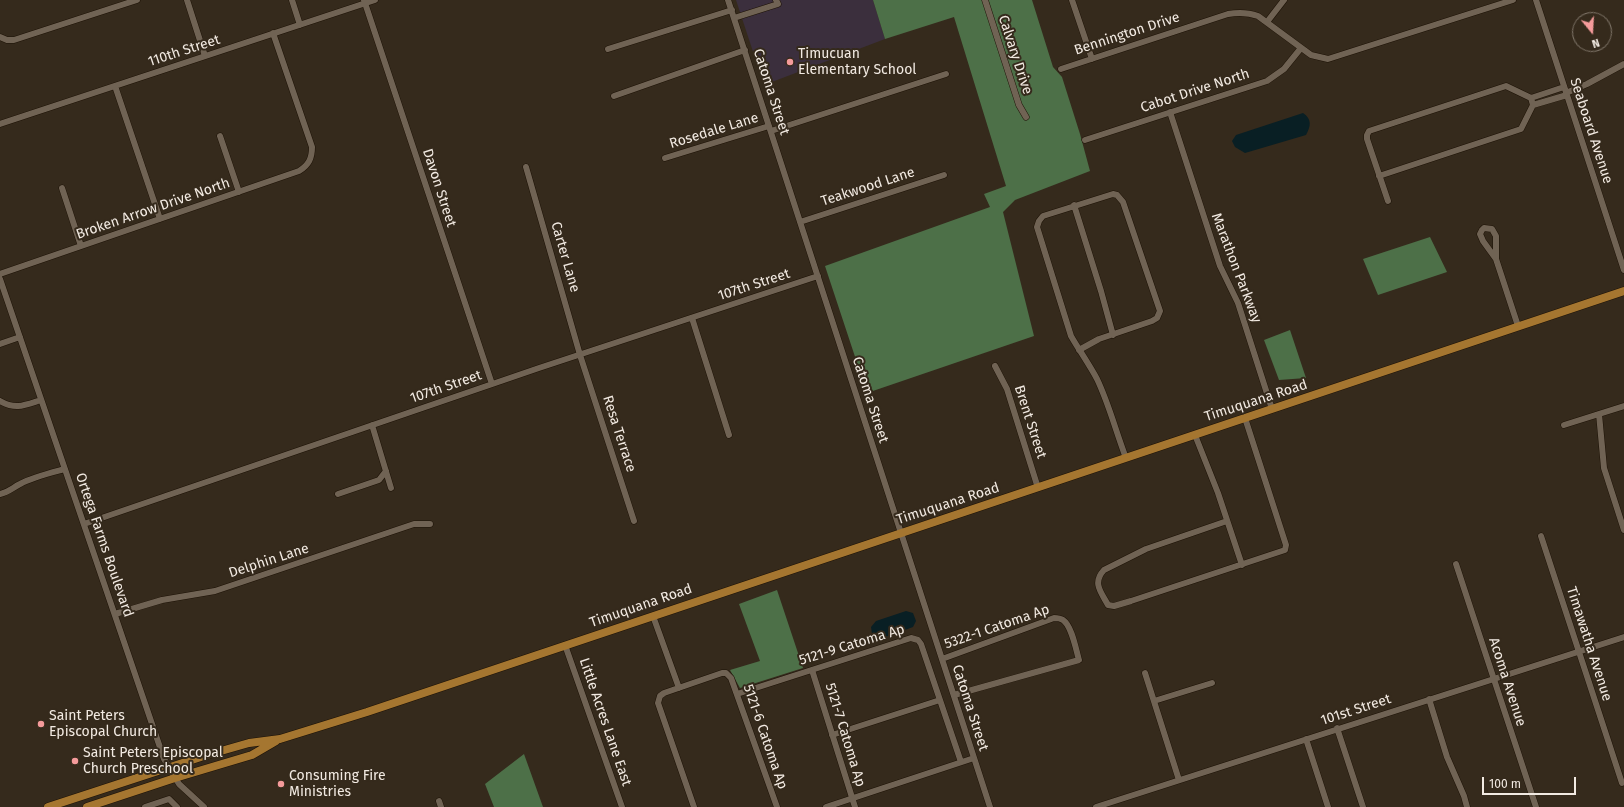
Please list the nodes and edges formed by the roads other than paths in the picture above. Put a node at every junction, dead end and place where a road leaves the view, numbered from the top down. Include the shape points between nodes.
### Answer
1 (137, 0) edge
2 (187, 0) edge
3 (292, 0) edge
4 (375, 0) edge
5 (729, 0) edge
6 (776, 0) edge
7 (985, 0) edge
8 (1072, 0) edge
9 (1284, 0) edge
10 (1513, 0) edge
11 (1536, 0) edge
12 (365, 2) edge
13 (732, 10) junction
14 (734, 18) junction
15 (1267, 22) junction
16 (300, 25) junction
17 (273, 34) junction
18 (0, 37) edge
19 (1301, 48) junction
20 (608, 49) dead end
21 (745, 50) junction
22 (205, 56) junction
23 (1092, 58) junction
24 (1624, 64) edge
25 (1061, 69) dead end
26 (946, 74) dead end
27 (115, 86) junction
28 (1565, 91) junction
29 (614, 96) dead end
30 (1531, 98) junction
31 (1534, 105) junction
32 (1170, 112) junction
33 (1026, 117) dead end
34 (0, 124) edge
35 (770, 129) junction
36 (220, 136) dead end
37 (1085, 140) dead end
38 (665, 158) dead end
39 (526, 167) dead end
40 (944, 175) dead end
41 (1379, 176) junction
42 (62, 188) dead end
43 (239, 192) junction
44 (1388, 201) dead end
45 (1074, 205) junction
46 (160, 219) junction
47 (800, 222) junction
48 (81, 246) junction
49 (1496, 259) junction
50 (1624, 270) edge
51 (0, 274) edge
52 (818, 276) junction
53 (0, 279) edge
54 (1624, 291) edge
55 (692, 318) junction
56 (1518, 326) junction
57 (1113, 335) junction
58 (20, 337) junction
59 (0, 344) edge
60 (1079, 350) junction
61 (580, 354) junction
62 (995, 366) dead end
63 (492, 384) junction
64 (42, 400) junction
65 (0, 401) edge
66 (1624, 406) edge
67 (1272, 409) junction
68 (1599, 414) junction
69 (1245, 418) junction
70 (372, 425) junction
71 (1564, 425) dead end
72 (1195, 434) junction
73 (729, 435) dead end
74 (1126, 458) junction
75 (65, 468) junction
76 (386, 471) junction
77 (391, 488) dead end
78 (1038, 488) junction
79 (0, 494) edge
80 (338, 494) dead end
81 (634, 521) dead end
82 (1227, 521) junction
83 (84, 524) junction
84 (430, 524) dead end
85 (1624, 530) edge
86 (901, 533) junction
87 (1541, 536) dead end
88 (1456, 564) dead end
89 (1242, 565) junction
90 (115, 614) junction
91 (653, 616) junction
92 (1624, 637) edge
93 (566, 646) junction
94 (1578, 651) junction
95 (942, 659) junction
96 (812, 670) junction
97 (1145, 673) dead end
98 (1494, 678) junction
99 (1212, 683) dead end
100 (678, 688) junction
101 (737, 694) junction
102 (954, 695) junction
103 (1429, 699) junction
104 (940, 700) junction
105 (1154, 701) junction
106 (1337, 728) junction
107 (832, 735) junction
108 (280, 739) junction
109 (1306, 739) junction
110 (974, 758) junction
111 (961, 762) junction
112 (168, 767) junction
113 (175, 778) junction
114 (1179, 780) junction
115 (1622, 783) dead end
116 (852, 798) junction
117 (48, 807) edge
118 (87, 807) edge
119 (145, 807) edge
120 (178, 807) edge
121 (204, 807) edge
122 (622, 807) edge
123 (694, 807) edge
124 (777, 807) edge
125 (826, 807) edge
126 (855, 807) edge
127 (990, 807) edge
128 (1096, 807) edge
129 (1328, 807) edge
130 (1363, 807) edge
131 (1467, 807) edge
132 (1536, 807) edge

1 - 18 street via 14,40
2 - 22 street
3 - 16 street
4 - 12 street, 110th Street
5 - 13 street, Catoma Street
6 - 14 street via 778,4
7 - 33 street, Calvary Drive via 1018,104
8 - 23 street
9 - 15 street
10 - 19 street, Bennington Drive via 1336,58 1319,58
11 - 28 street, Seaboard Avenue
12 - 16 street, 110th Street
12 - 63 street, Davon Street
13 - 14 street, Catoma Street
13 - 20 street
14 - 21 street, Catoma Street
15 - 19 street, Bennington Drive
15 - 23 street, Bennington Drive via 1249,13 1228,14
16 - 17 street, 110th Street
17 - 22 street, 110th Street
17 - 43 street, Broken Arrow Drive North via 311,141 310,161 299,171
19 - 32 street, Cabot Drive North via 1284,69 1267,81
21 - 29 street
21 - 35 street, Catoma Street
22 - 27 street, 110th Street
23 - 25 street, Bennington Drive
24 - 28 street via 1587,84
26 - 35 street, Rosedale Lane
27 - 34 street, 110th Street
27 - 46 street
28 - 30 street
28 - 31 street
28 - 50 street, Seaboard Avenue
30 - 31 street
30 - 41 street via 1506,86 1369,131 1367,138
31 - 41 street via 1521,129
32 - 37 street, Cabot Drive North
32 - 67 street, Marathon Parkway via 1220,266 1238,303
35 - 38 street, Rosedale Lane
35 - 47 street, Catoma Street
36 - 43 street
39 - 61 street, Carter Lane
40 - 47 street, Teakwood Lane
41 - 44 street
42 - 48 street
43 - 46 street, Broken Arrow Drive North
45 - 57 street
45 - 57 street via 1107,194 1113,194 1121,199 1160,311 1157,318 1152,321
45 - 60 street via 1043,216 1037,227 1071,336
46 - 48 street, Broken Arrow Drive North
47 - 52 street, Catoma Street
48 - 51 street, Broken Arrow Drive North
49 - 49 street via 1496,236 1492,229 1484,228 1480,234
49 - 56 street
52 - 55 street, 107th Street
52 - 86 street, Catoma Street
53 - 58 street, Ortega Farms Boulevard
54 - 56 main road, Timuquana Road
55 - 61 street, 107th Street
55 - 73 street
56 - 67 main road, Timuquana Road
57 - 60 street
58 - 59 street
58 - 64 street, Ortega Farms Boulevard
60 - 74 street via 1097,380
61 - 63 street, 107th Street
61 - 81 street, Resa Terrace
62 - 78 street, Brent Street via 1007,389
63 - 70 street, 107th Street
64 - 65 street via 16,407
64 - 75 street, Ortega Farms Boulevard
66 - 68 street
67 - 69 main road, Timuquana Road
68 - 71 street
68 - 85 street via 1605,472
69 - 72 main road, Timuquana Road
69 - 89 street via 1286,548
70 - 76 street
70 - 83 street, 107th Street
72 - 74 main road, Timuquana Road
72 - 82 street
74 - 78 main road, Timuquana Road
75 - 79 street via 19,484 12,490
75 - 83 street, Ortega Farms Boulevard
76 - 77 street
76 - 80 street via 379,480
78 - 86 main road, Timuquana Road
82 - 89 street
82 - 89 street via 1146,549 1104,570 1098,579 1099,589 1108,605 1114,606
83 - 90 street, Ortega Farms Boulevard
84 - 90 street, Delphin Lane via 414,524 215,591 162,600
86 - 91 main road, Timuquana Road
86 - 95 street, Catoma Street
87 - 94 street, Timawatha Avenue
88 - 98 street, Acoma Avenue
90 - 112 street, Ortega Farms Boulevard
91 - 93 main road, Timuquana Road
91 - 100 street
92 - 94 street, 101st Street
93 - 108 main road, Timuquana Road
93 - 122 street, Little Acres Lane East
94 - 98 street, 101st Street
94 - 115 street, Timawatha Avenue
95 - 102 street, Catoma Street
95 - 102 street, 5322-1 Catoma Ap via 1054,618 1061,618 1068,625 1079,660
96 - 101 street, 5121-9 Catoma Ap
96 - 104 street, 5121-9 Catoma Ap via 911,638 921,644
96 - 107 street, 5121-7 Catoma Ap
97 - 105 street
98 - 103 street, 101st Street
98 - 132 street, Acoma Avenue
99 - 105 street
100 - 101 street, 5121-6 Catoma Ap via 726,673 731,678
100 - 123 street, 5121-6 Catoma Ap via 660,696 658,703
101 - 124 street, 5121-6 Catoma Ap
102 - 110 street, Catoma Street
103 - 106 street, 101st Street
103 - 131 street via 1447,757
104 - 107 street
104 - 111 street, 5121-9 Catoma Ap
105 - 114 street
106 - 109 street, 101st Street
106 - 130 street
107 - 116 street, 5121-7 Catoma Ap
108 - 112 main road, Timuquana Road via 249,743
108 - 113 main road, Timuquana Road via 252,755
109 - 114 street, 101st Street
109 - 129 street
110 - 111 street
110 - 127 street, Catoma Street
111 - 116 street
112 - 113 street, Ortega Farms Boulevard
112 - 117 main road, Timuquana Road
113 - 118 main road, Timuquana Road
113 - 121 street, Ortega Farms Boulevard
114 - 128 street, 101st Street
116 - 125 street
116 - 126 street, 5121-7 Catoma Ap
119 - 120 street via 169,799

